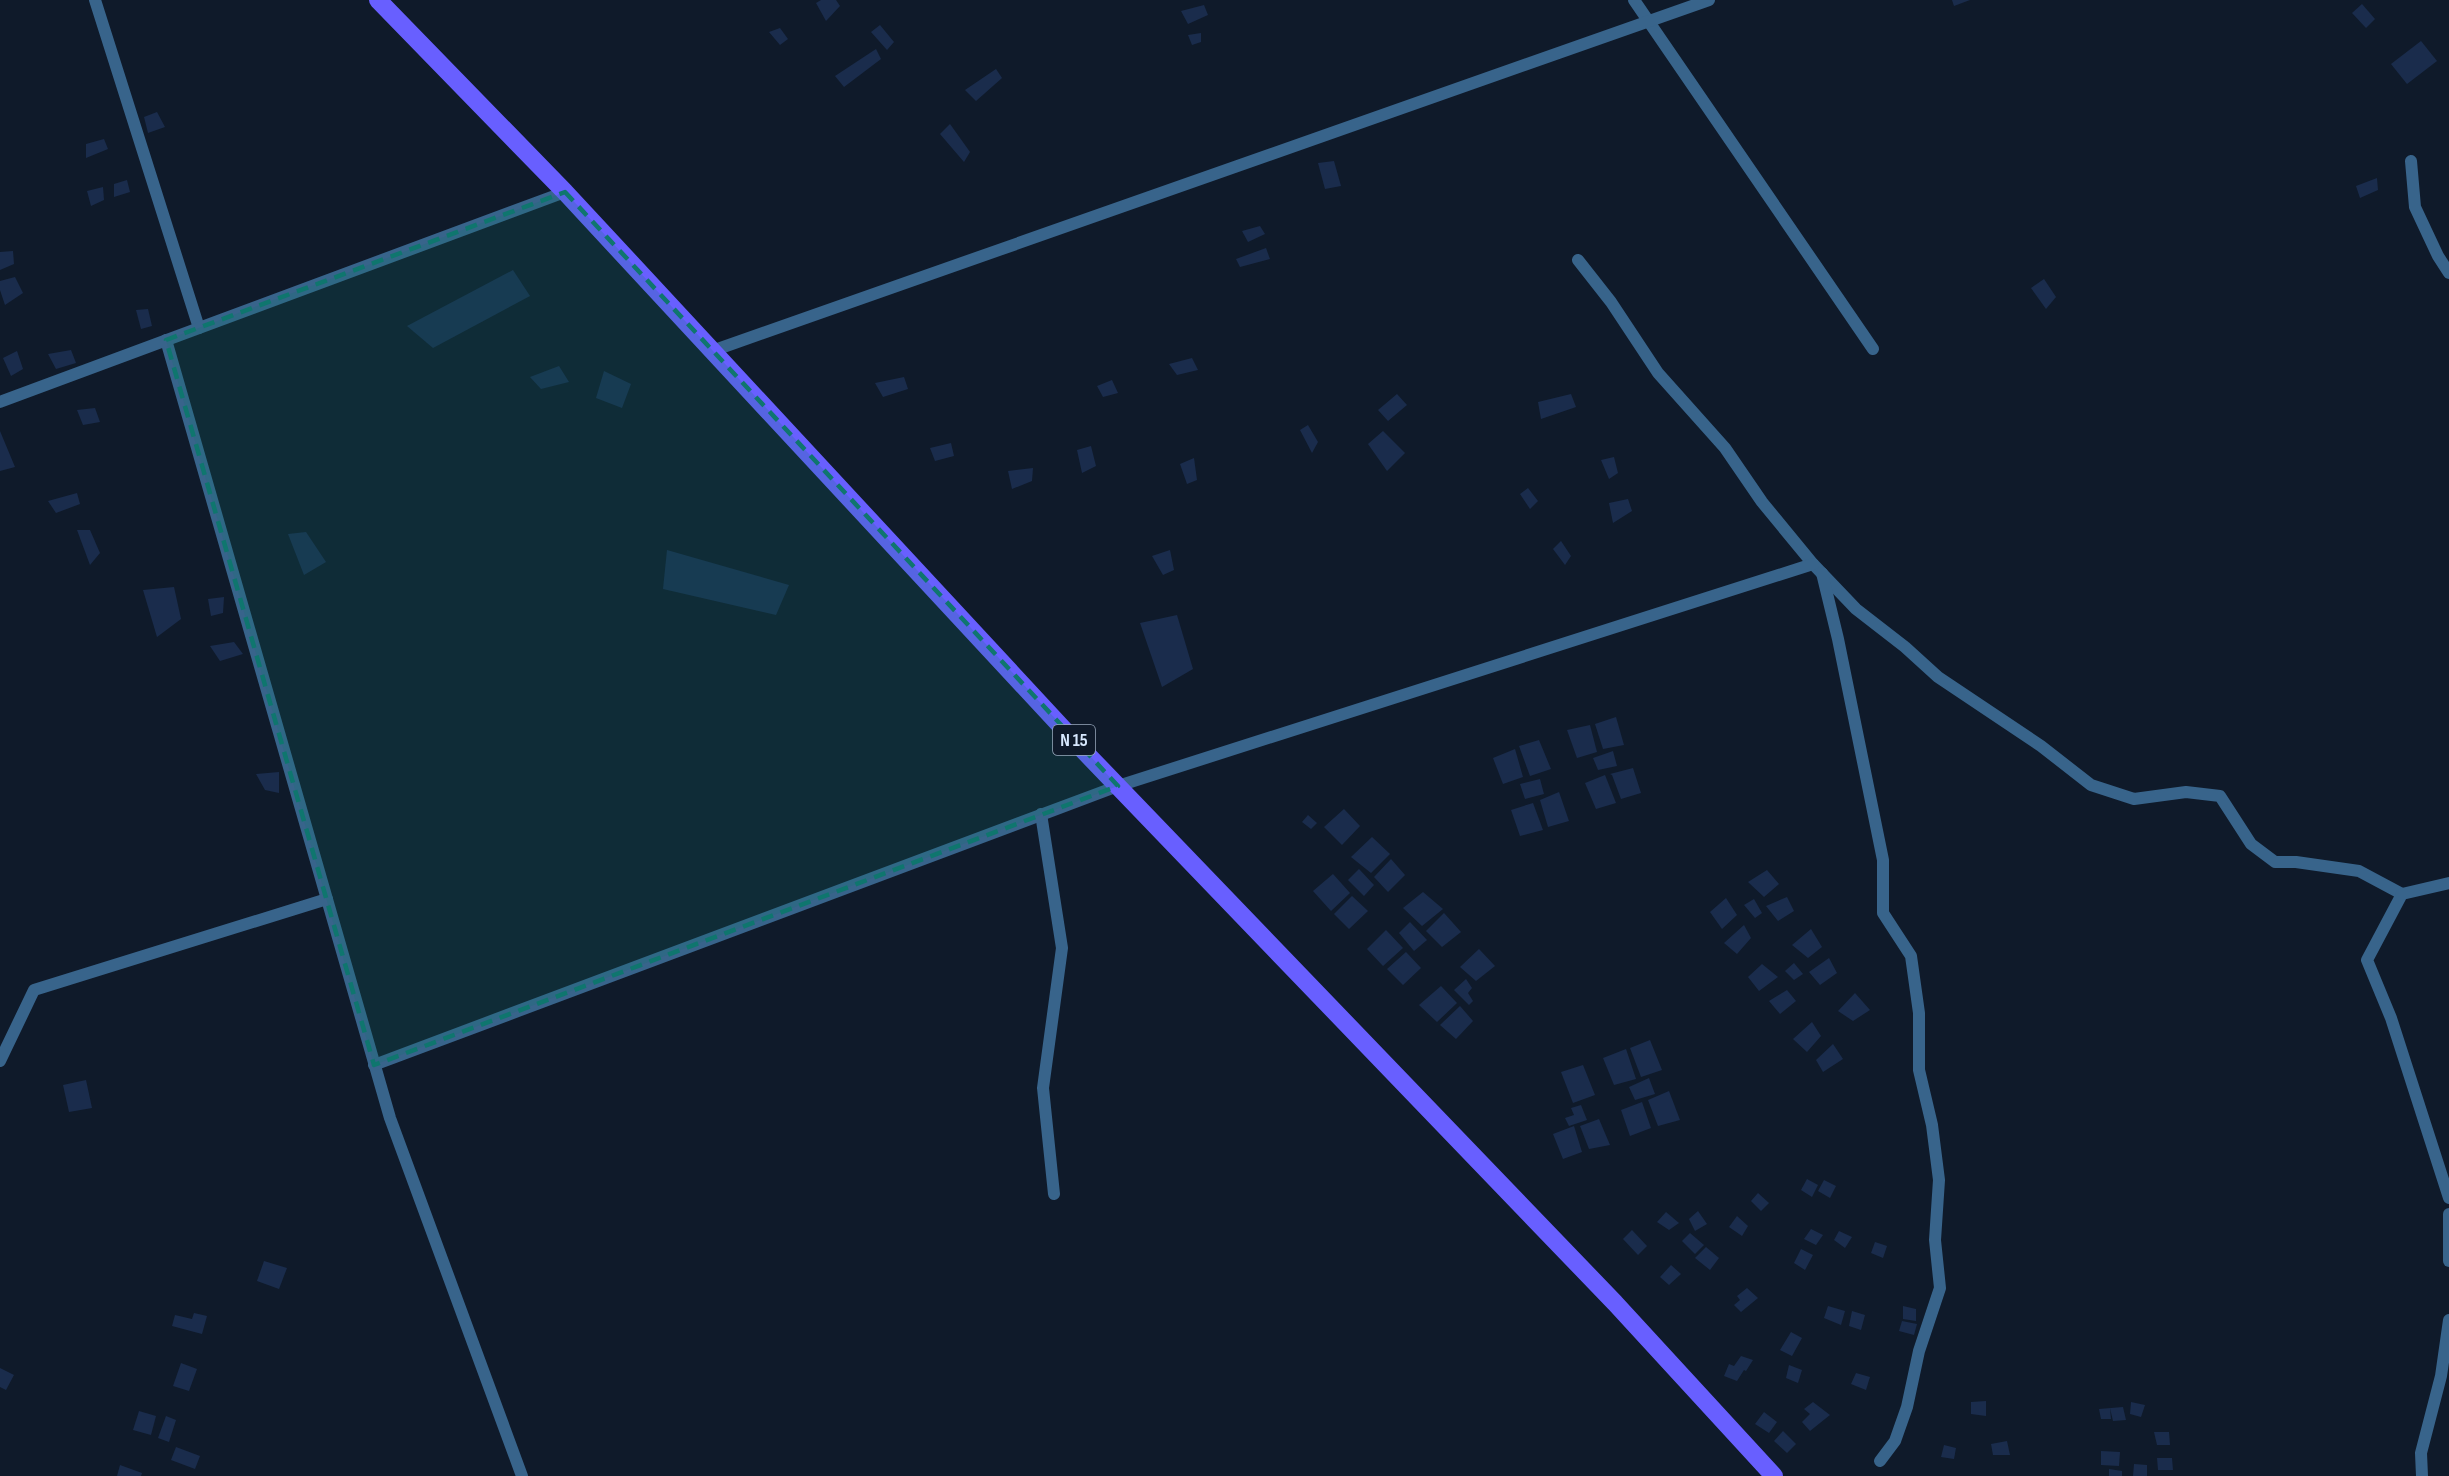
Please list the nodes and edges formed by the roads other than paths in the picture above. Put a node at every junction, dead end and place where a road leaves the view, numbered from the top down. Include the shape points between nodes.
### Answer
1 (95, 0) edge
2 (378, 0) edge
3 (1634, 0) edge
4 (1709, 0) edge
5 (1649, 22) junction
6 (2411, 161) dead end
7 (565, 192) junction
8 (1578, 260) dead end
9 (2449, 273) edge
10 (199, 328) junction
11 (166, 340) junction
12 (1873, 349) dead end
13 (712, 351) junction
14 (0, 402) edge
15 (1817, 568) junction
16 (1118, 786) junction
17 (1041, 814) junction
18 (2449, 884) edge
19 (2402, 894) junction
20 (327, 899) junction
21 (0, 1061) edge
22 (374, 1065) junction
23 (1054, 1194) dead end
24 (2449, 1198) edge
25 (2449, 1214) edge
26 (2449, 1261) edge
27 (2449, 1320) edge
28 (1880, 1461) dead end
29 (522, 1476) edge
30 (1774, 1476) edge
31 (2422, 1476) edge

1 - 10 street
2 - 7 main road, N 15
3 - 5 street
4 - 5 street
5 - 12 street
5 - 13 street
6 - 9 street via 2415,207
7 - 10 street
7 - 13 main road, N 15
8 - 15 street via 1658,373 1725,448 1762,502
10 - 11 street
11 - 14 street
11 - 20 street
13 - 16 main road, N 15
15 - 16 street
15 - 19 street via 1856,609 1938,677 2041,746 2091,785 2134,799 2186,792 2220,796 2251,844 2275,862 2359,871
15 - 28 street via 1838,639 1883,860 1883,913 1911,956 1919,1013 1919,1070 1939,1180 1935,1240 1940,1288 1919,1351 1907,1407 1895,1441
16 - 17 street
16 - 30 main road, N 15 via 1615,1303
17 - 22 street
17 - 23 street via 1062,948 1043,1088
18 - 19 street
19 - 24 street via 2367,960 2391,1018
20 - 21 street via 34,990
20 - 22 street
22 - 29 street
25 - 26 street
27 - 31 street via 2441,1376 2421,1453

